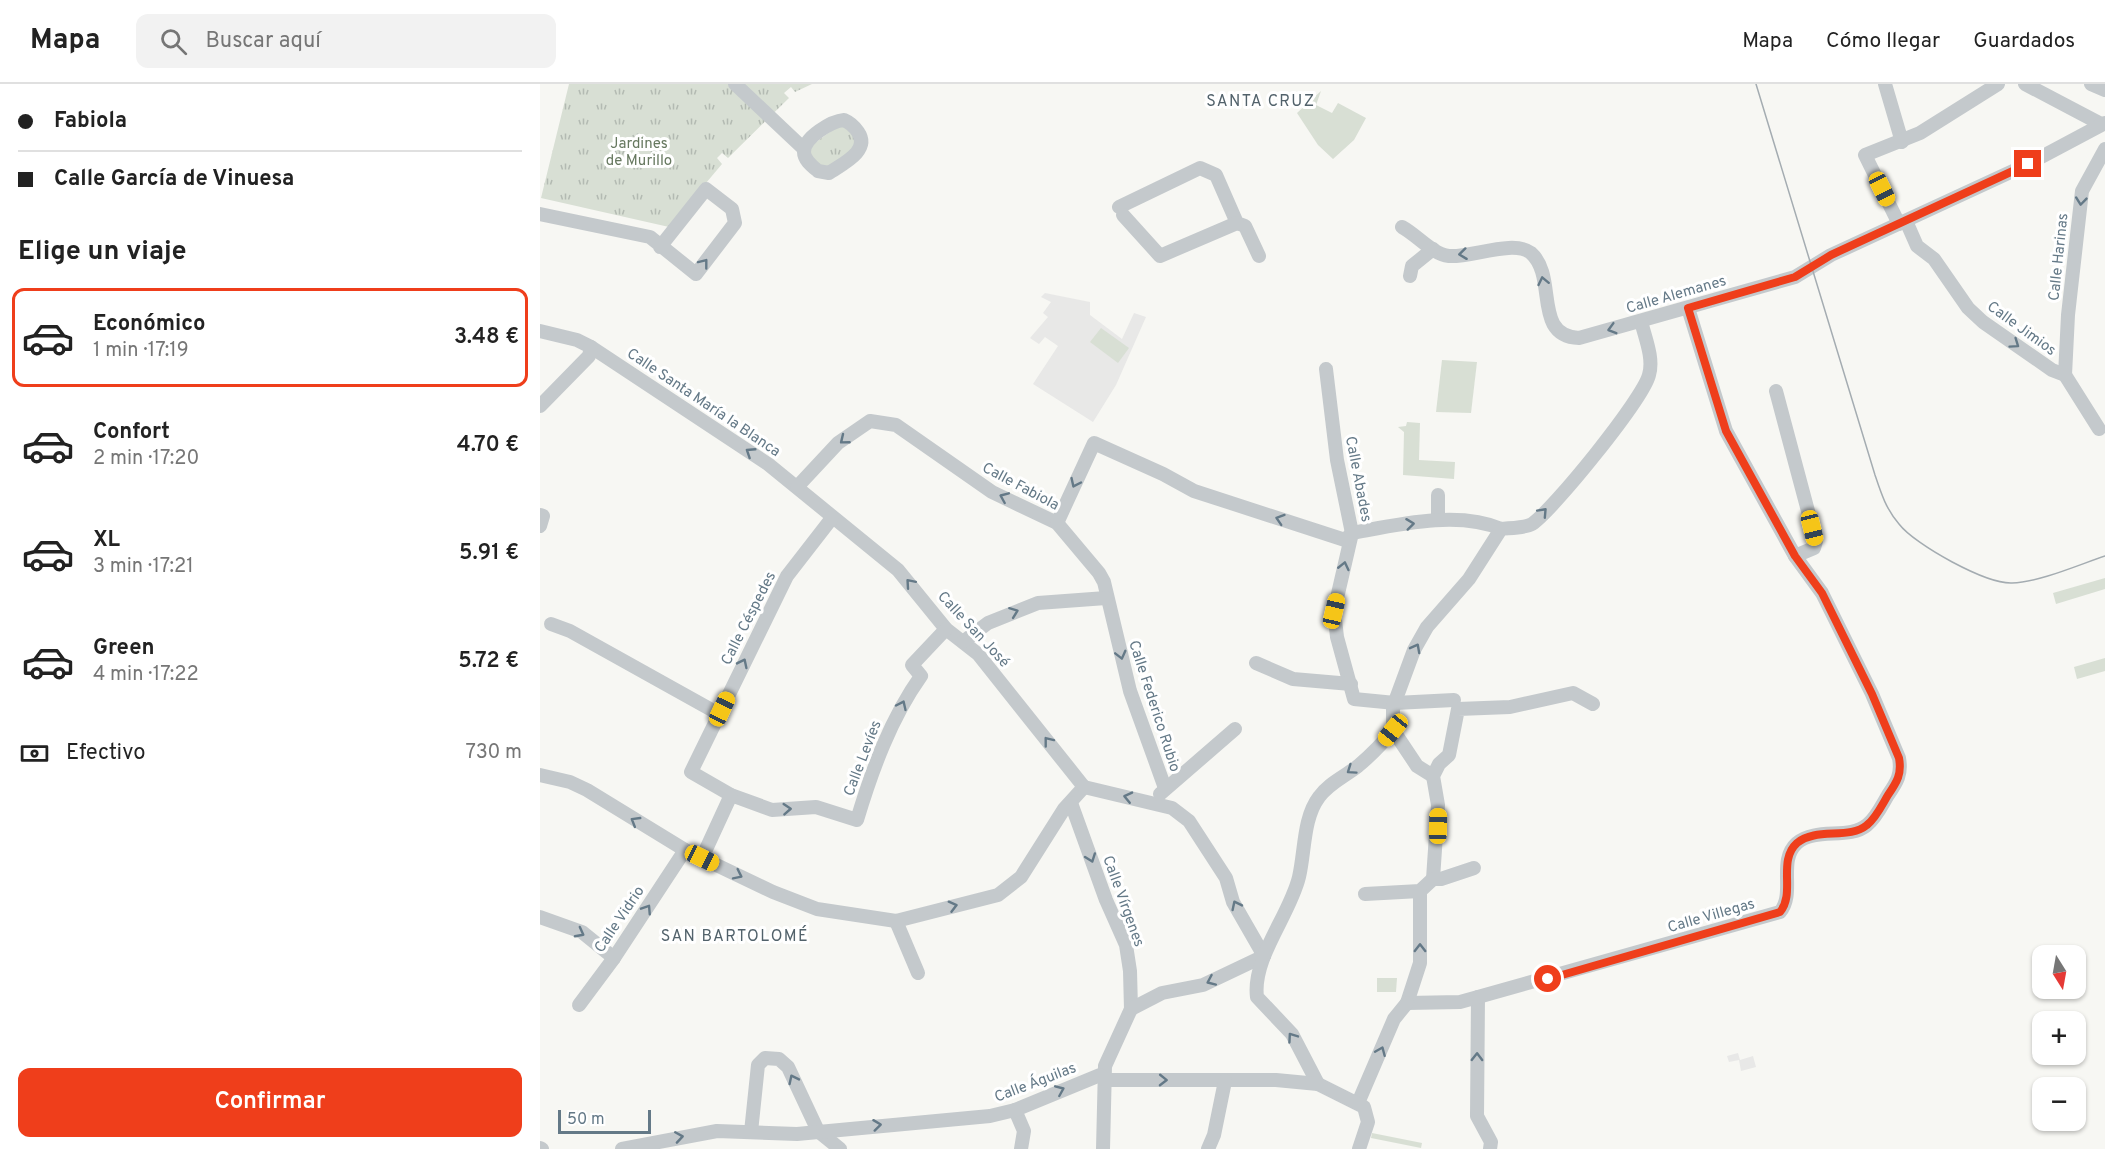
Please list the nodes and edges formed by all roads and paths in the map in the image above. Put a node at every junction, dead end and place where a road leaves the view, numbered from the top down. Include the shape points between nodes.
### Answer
1 (735, 84) edge
2 (1885, 84) edge
3 (1998, 84) edge
4 (2025, 84) edge
5 (2103, 123) edge
6 (1902, 142) junction
7 (804, 149) dead end
8 (2105, 149) edge
9 (540, 214) edge
10 (1237, 223) junction
11 (1902, 223) junction
12 (1402, 227) dead end
13 (660, 247) junction
14 (1433, 249) junction
15 (1259, 256) dead end
16 (1410, 276) dead end
17 (1688, 308) junction
18 (1641, 321) junction
19 (540, 331) edge
20 (591, 347) junction
21 (1326, 369) dead end
22 (2065, 375) junction
23 (1776, 391) dead end
24 (540, 405) edge
25 (2103, 428) edge
26 (797, 488) junction
27 (1438, 495) dead end
28 (540, 515) edge
29 (832, 518) junction
30 (1437, 520) junction
31 (1057, 523) junction
32 (540, 526) edge
33 (1501, 529) junction
34 (1352, 533) junction
35 (1795, 556) junction
36 (1106, 598) junction
37 (551, 624) dead end
38 (946, 629) junction
39 (964, 641) junction
40 (1256, 663) dead end
41 (1351, 684) junction
42 (1395, 703) junction
43 (1593, 704) dead end
44 (1456, 705) junction
45 (719, 714) junction
46 (1235, 729) dead end
47 (1393, 730) junction
48 (691, 772) joint
49 (540, 775) edge
50 (1432, 776) junction
51 (1084, 787) junction
52 (1165, 788) junction
53 (732, 795) junction
54 (1152, 802) junction
55 (1071, 803) junction
56 (685, 850) junction
57 (702, 858) junction
58 (1474, 867) dead end
59 (1433, 879) junction
60 (1420, 891) junction
61 (1365, 894) dead end
62 (540, 917) edge
63 (896, 921) junction
64 (1264, 957) junction
65 (614, 958) junction
66 (918, 973) dead end
67 (1478, 997) junction
68 (1407, 1003) junction
69 (579, 1005) dead end
70 (1131, 1009) junction
71 (1105, 1080) junction
72 (1225, 1081) junction
73 (1318, 1084) junction
74 (1358, 1103) junction
75 (1015, 1110) junction
76 (818, 1131) junction
77 (751, 1132) junction
78 (622, 1149) edge
79 (840, 1149) edge
80 (1021, 1149) edge
81 (1103, 1149) edge
82 (1208, 1149) edge
83 (1359, 1149) edge
84 (1491, 1149) edge

1 - 7 street
2 - 6 street
3 - 6 street
4 - 5 street
5 - 11 street, Calle Alemanes via 2028,164
6 - 11 street, Calle Jimios via 1865,155
8 -> 22 street, Calle Harinas via 2082,191
9 - 13 street via 650,237
10 - 10 street via 1216,175 1200,168 1121,211 1160,256
10 - 15 street via 1245,226
11 - 17 street, Calle Alemanes via 1795,277
11 -> 22 street, Calle Jimios via 1983,322
12 - 14 street
13 -> 13 street via 696,274 735,223 732,209 706,189
14 - 16 street via 1412,266
18 -> 14 street, Calle Alemanes via 1579,338 1562,335 1552,322 1539,262 1528,251 1449,256
17 - 18 street, Calle Alemanes
17 - 35 street via 1726,431
33 -> 18 street via 1532,525 1574,480 1631,406 1649,376 1651,361
19 - 20 street, Calle Santa María la Blanca
20 - 24 street via 589,356
26 -> 20 street, Calle Santa María la Blanca via 768,464
21 - 34 street, Calle Abades
22 - 25 street, Calle Jimios
23 - 35 street via 1816,541 1814,548
26 - 29 street, Calle San José
31 -> 26 street, Calle Fabiola via 992,492 896,425 870,421 838,443
27 - 30 street
28 - 32 street
38 -> 29 street, Calle San José via 898,570
45 -> 29 street, Calle Céspedes via 787,576
30 - 33 street via 1490,524
34 -> 30 street
34 -> 31 street via 1345,540 1194,491 1094,443
31 - 36 street, Calle Fabiola via 1099,573
42 -> 33 street via 1427,627 1469,579
41 -> 34 street, Calle Abades via 1334,611
35 - 67 street, Calle Villegas via 1822,593 1899,758 1899,779 1874,818 1863,828 1798,842 1791,851 1785,906 1773,914
39 -> 36 street via 988,622 1038,603
36 -> 52 street, Calle Federico Rubio via 1130,691
37 - 45 street
38 - 39 street, Calle San José
53 -> 38 street, Calle Levíes via 772,810 816,807 857,820 881,750 921,675 912,665
51 -> 39 street, Calle San José
40 - 41 street via 1293,679
41 - 42 street, Calle Abades via 1354,699
42 - 44 street
42 - 47 street
43 - 44 street via 1573,693 1510,706
44 - 50 street via 1449,755
45 - 48 street, Calle Céspedes
46 - 52 street
47 - 50 street via 1417,766
47 -> 64 street via 1381,746 1330,784 1317,799 1296,885
48 - 53 street, Calle Levíes
56 -> 49 street via 587,789
50 - 59 street via 1438,805
54 -> 51 street
51 - 55 street
52 - 54 street
53 - 57 street
64 -> 54 street via 1233,902 1226,878 1200,835 1172,808
63 -> 55 street via 998,895 1021,877
55 -> 70 street, Calle Vírgenes via 1126,945
56 - 57 street
65 -> 56 street, Calle Vidrio
57 -> 63 street via 816,909
58 - 59 street
59 - 60 street
60 - 61 street
68 -> 60 street via 1420,963
62 -> 65 street via 582,932
63 - 66 street
64 -> 70 street via 1203,985 1162,993
73 -> 64 street via 1292,1034 1257,997
65 - 69 street, Calle Vidrio
67 - 68 street, Calle Villegas via 1460,1002
84 -> 67 street via 1477,1116
74 -> 68 street via 1394,1019
70 - 71 street, Calle Vírgenes via 1105,1066
71 -> 72 street, Calle Águilas
75 -> 71 street, Calle Águilas via 1100,1075
71 - 81 street, Calle Vírgenes
72 - 73 street, Calle Águilas
72 - 82 street
73 - 74 street, Calle Águilas
74 - 83 street via 1364,1107 1368,1122
76 -> 75 street, Calle Águilas via 990,1116
75 - 80 street via 1024,1131
76 - 77 street, Calle Águilas
76 -> 77 street via 788,1067 779,1059 765,1058 758,1065
76 - 79 street
78 -> 77 street, Calle Águilas via 717,1131

